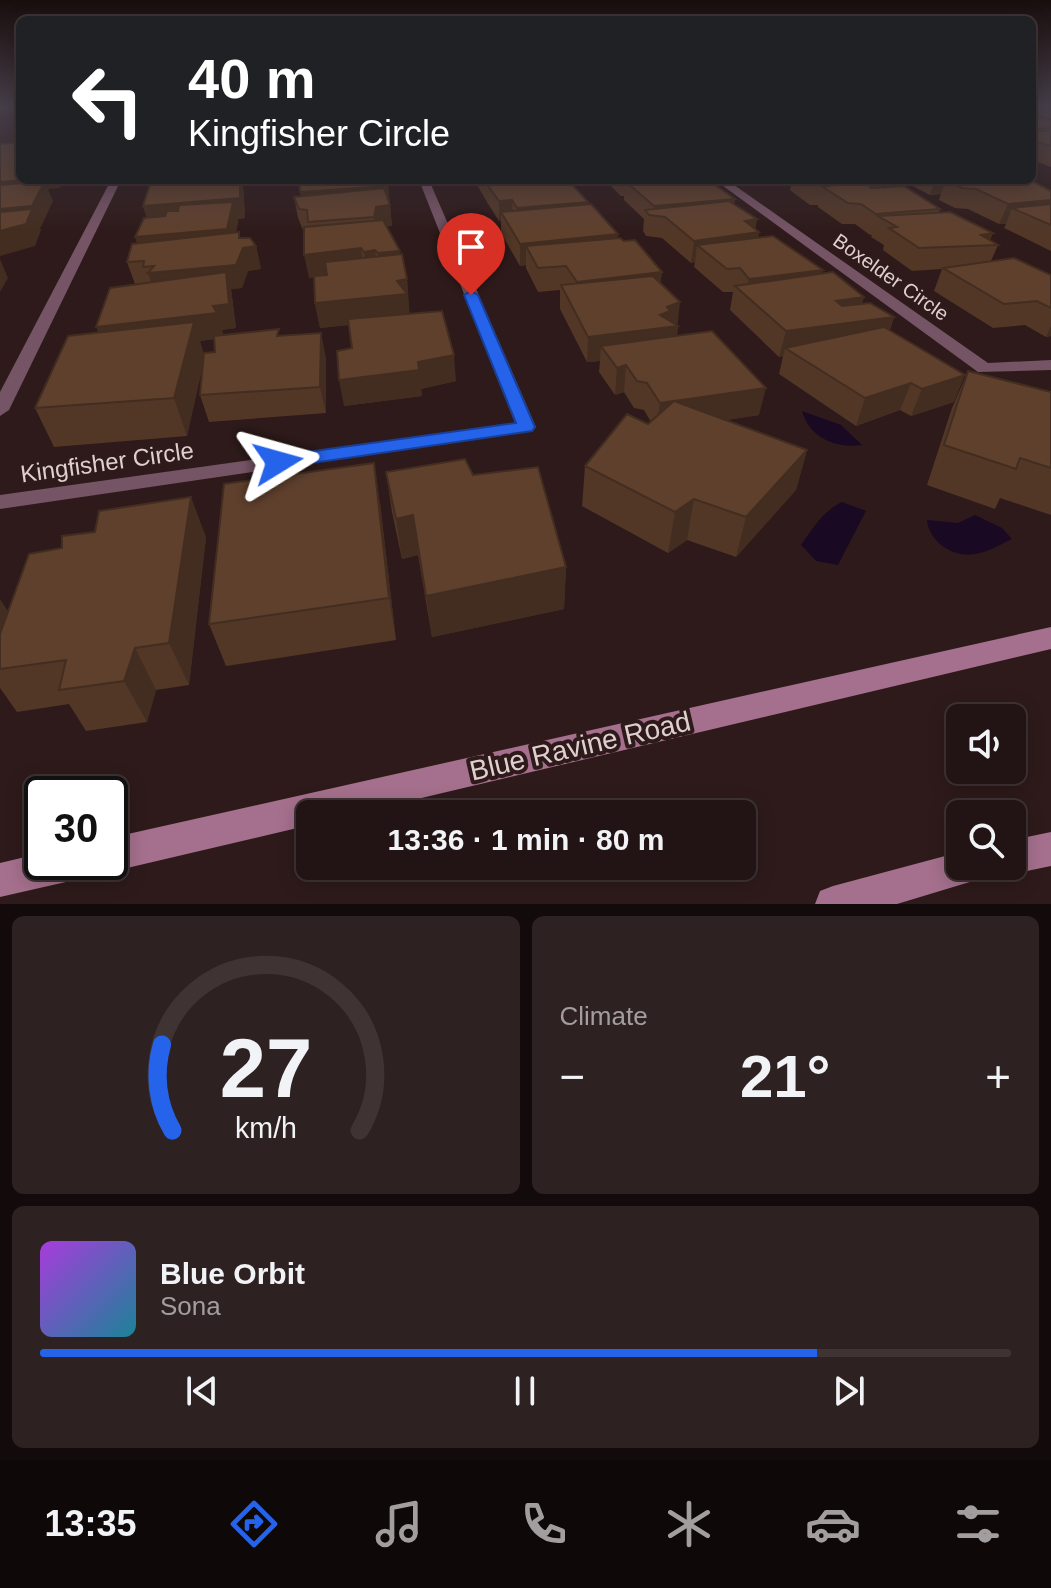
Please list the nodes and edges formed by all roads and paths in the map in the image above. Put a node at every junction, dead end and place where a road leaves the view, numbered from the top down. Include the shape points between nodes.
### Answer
1 (114, 184) edge
2 (426, 184) edge
3 (726, 184) edge
4 (1051, 365) edge
5 (0, 410) edge
6 (0, 502) edge
7 (1051, 638) edge
8 (1051, 849) edge
9 (128, 851) edge
10 (1026, 854) edge
11 (946, 873) edge
12 (24, 875) edge
13 (0, 880) edge
14 (833, 904) edge

1 - 5 street
2 - 6 street, Kingfisher Circle via 526,427
3 - 4 street, Boxelder Circle via 984,368
7 - 9 main road, Blue Ravine Road
8 - 10 main road
11 - 14 main road
12 - 13 main road

